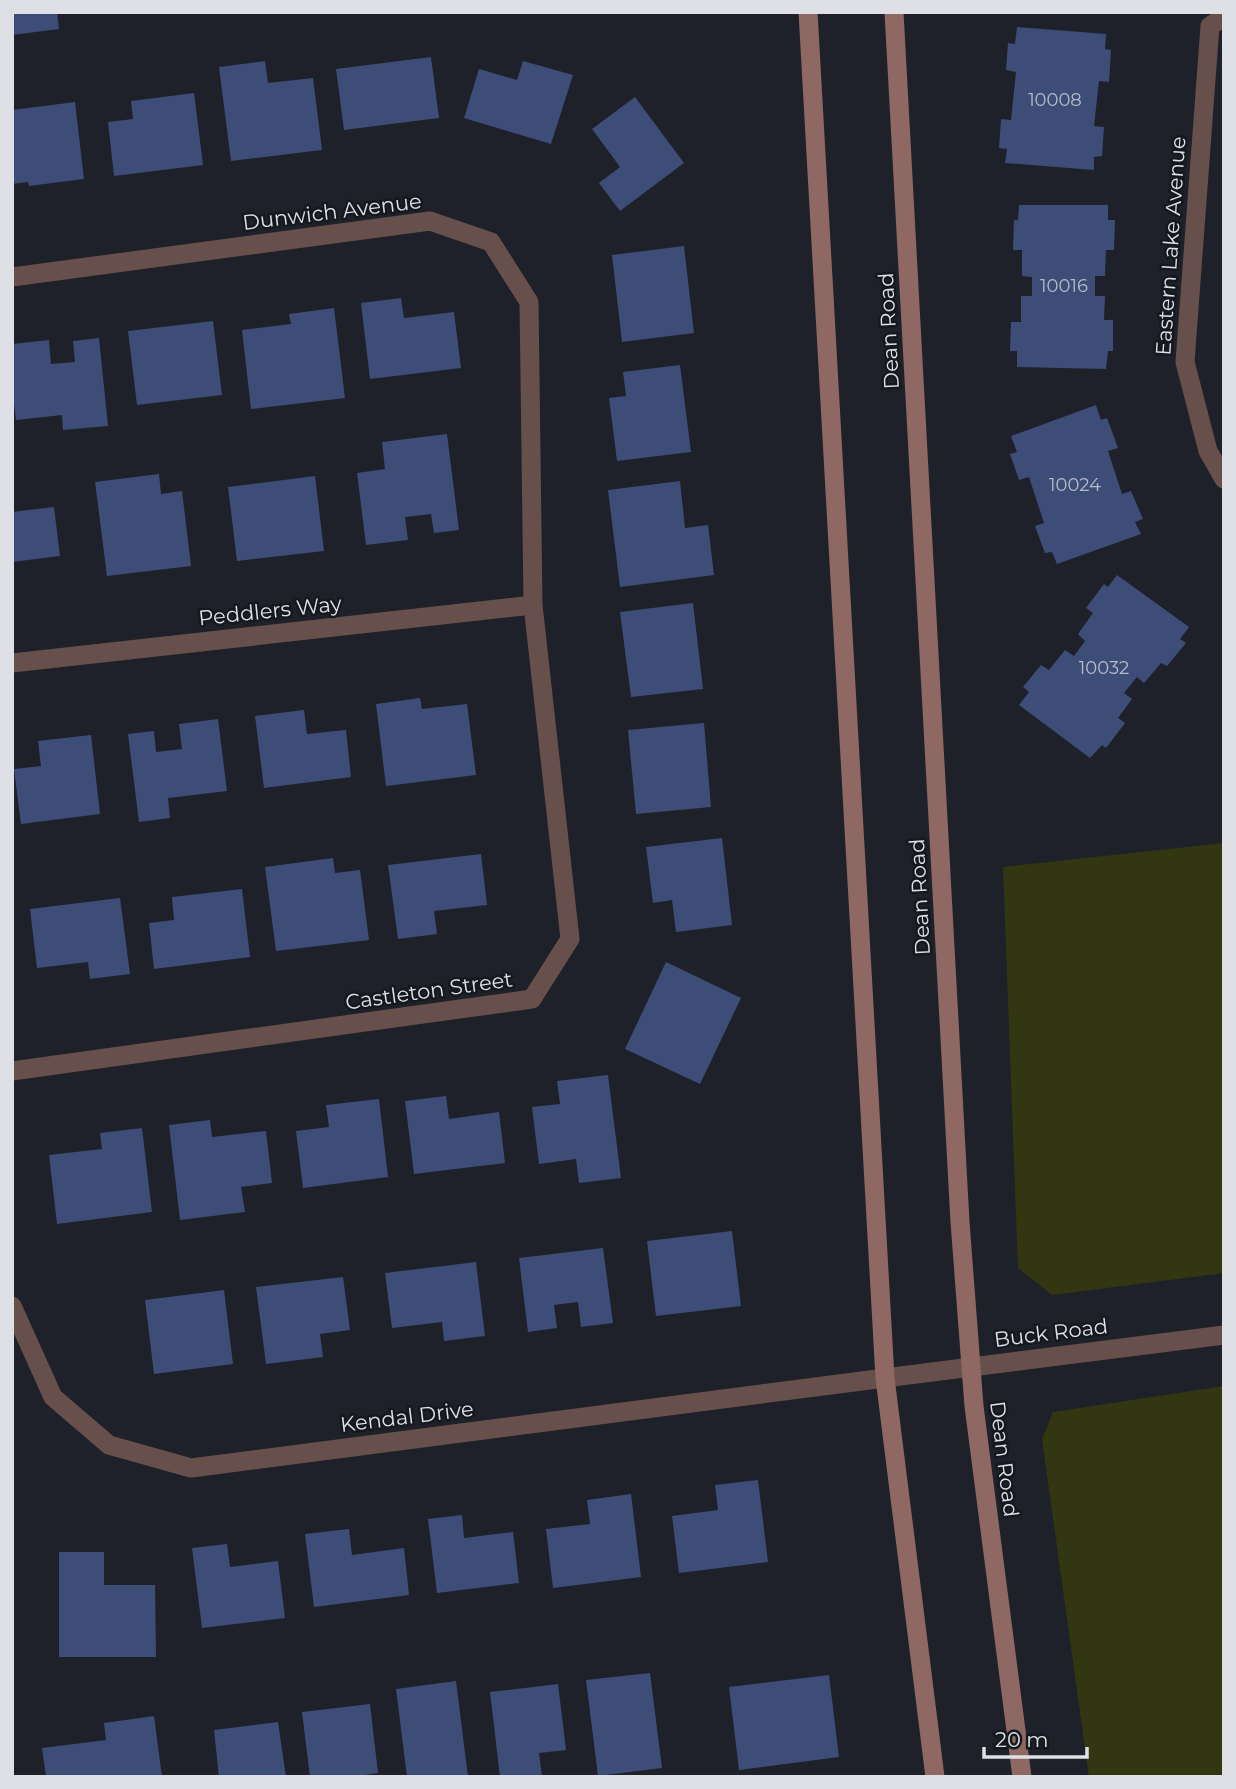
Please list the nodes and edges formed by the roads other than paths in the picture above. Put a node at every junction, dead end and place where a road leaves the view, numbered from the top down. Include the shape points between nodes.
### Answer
1 (808, 12) edge
2 (894, 12) edge
3 (1224, 17) edge
4 (12, 277) edge
5 (1224, 479) edge
6 (533, 605) junction
7 (12, 663) edge
8 (12, 1071) edge
9 (12, 1306) edge
10 (1224, 1335) edge
11 (971, 1367) junction
12 (885, 1378) junction
13 (935, 1777) edge
14 (1022, 1777) edge

1 - 12 main road
2 - 11 main road, Dean Road
3 - 5 street, Eastern Lake Avenue via 1210,26 1185,362 1208,451
4 - 6 street, Dunwich Avenue via 430,221 491,242 529,302
6 - 7 street, Peddlers Way
6 - 8 street, Castleton Street via 570,939 533,999
9 - 12 street, Kendal Drive via 52,1396 109,1445 191,1468
10 - 11 street, Buck Road
11 - 12 street, Buck Road
11 - 14 main road, Dean Road
12 - 13 main road

